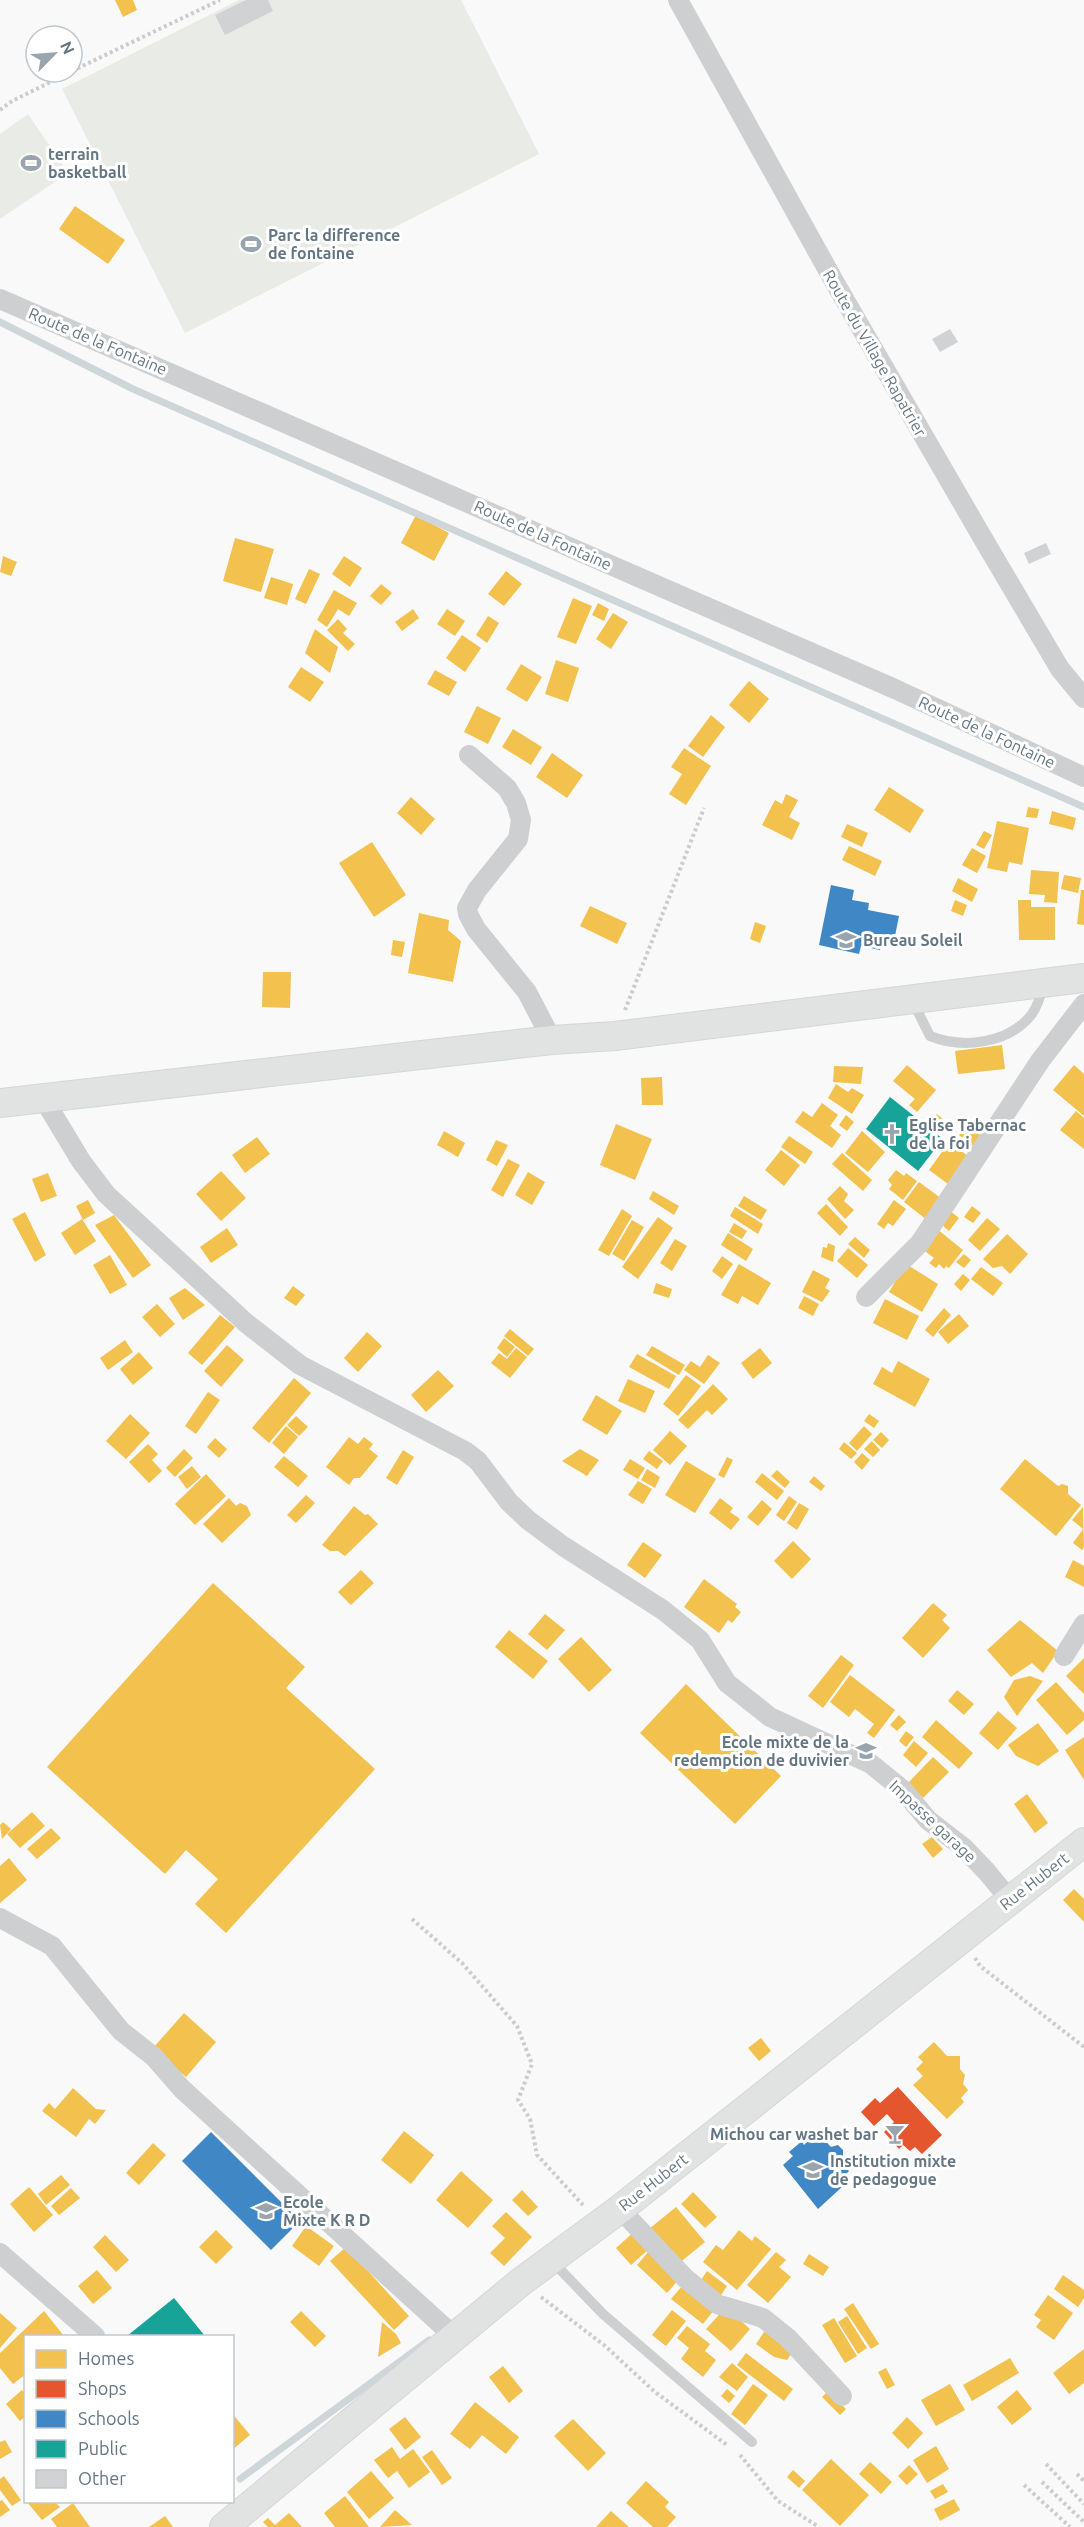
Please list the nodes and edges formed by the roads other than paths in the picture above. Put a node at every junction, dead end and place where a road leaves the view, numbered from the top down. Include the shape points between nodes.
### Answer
1 (678, 0) edge
2 (0, 298) edge
3 (1084, 698) edge
4 (469, 755) dead end
5 (1084, 777) edge
6 (1084, 978) edge
7 (1045, 982) junction
8 (912, 999) junction
9 (1084, 1004) edge
10 (552, 1040) junction
11 (43, 1098) junction
12 (0, 1103) edge
13 (866, 1297) dead end
14 (1084, 1624) edge
15 (1064, 1656) dead end
16 (1084, 1842) edge
17 (1010, 1900) junction
18 (0, 1918) edge
19 (610, 2216) junction
20 (0, 2253) edge
21 (551, 2259) junction
22 (94, 2335) edge
23 (455, 2337) junction
24 (842, 2396) dead end
25 (752, 2442) dead end
26 (233, 2514) edge

1 - 3 street, Route du Village Rapatrier via 985,542 1060,669
2 - 5 street, Route de la Fontaine via 873,680
4 - 10 street via 507,788 521,820 518,839 477,890 467,908 468,914 526,992
6 - 7 main road
7 - 8 main road
7 - 8 lane via 1036,1007 1011,1033 963,1044 930,1036
8 - 10 main road via 615,1036
9 - 13 street via 1040,1061 920,1244
10 - 11 main road
11 - 12 main road
11 - 17 street, Impasse garage via 106,1194 246,1323 300,1365 465,1451 528,1520 663,1610 700,1640 728,1683 770,1717 871,1764 903,1790 928,1820 964,1848
14 - 15 street
16 - 17 main road, Rue Hubert
17 - 19 main road, Rue Hubert
18 - 23 street via 52,1946 121,2031 154,2057 182,2089
19 - 21 main road, Rue Hubert
19 - 24 street via 717,2304 763,2318 788,2338
20 - 22 street
21 - 23 main road, Rue Hubert
21 - 25 lane via 603,2314
23 - 26 main road, Rue Hubert

